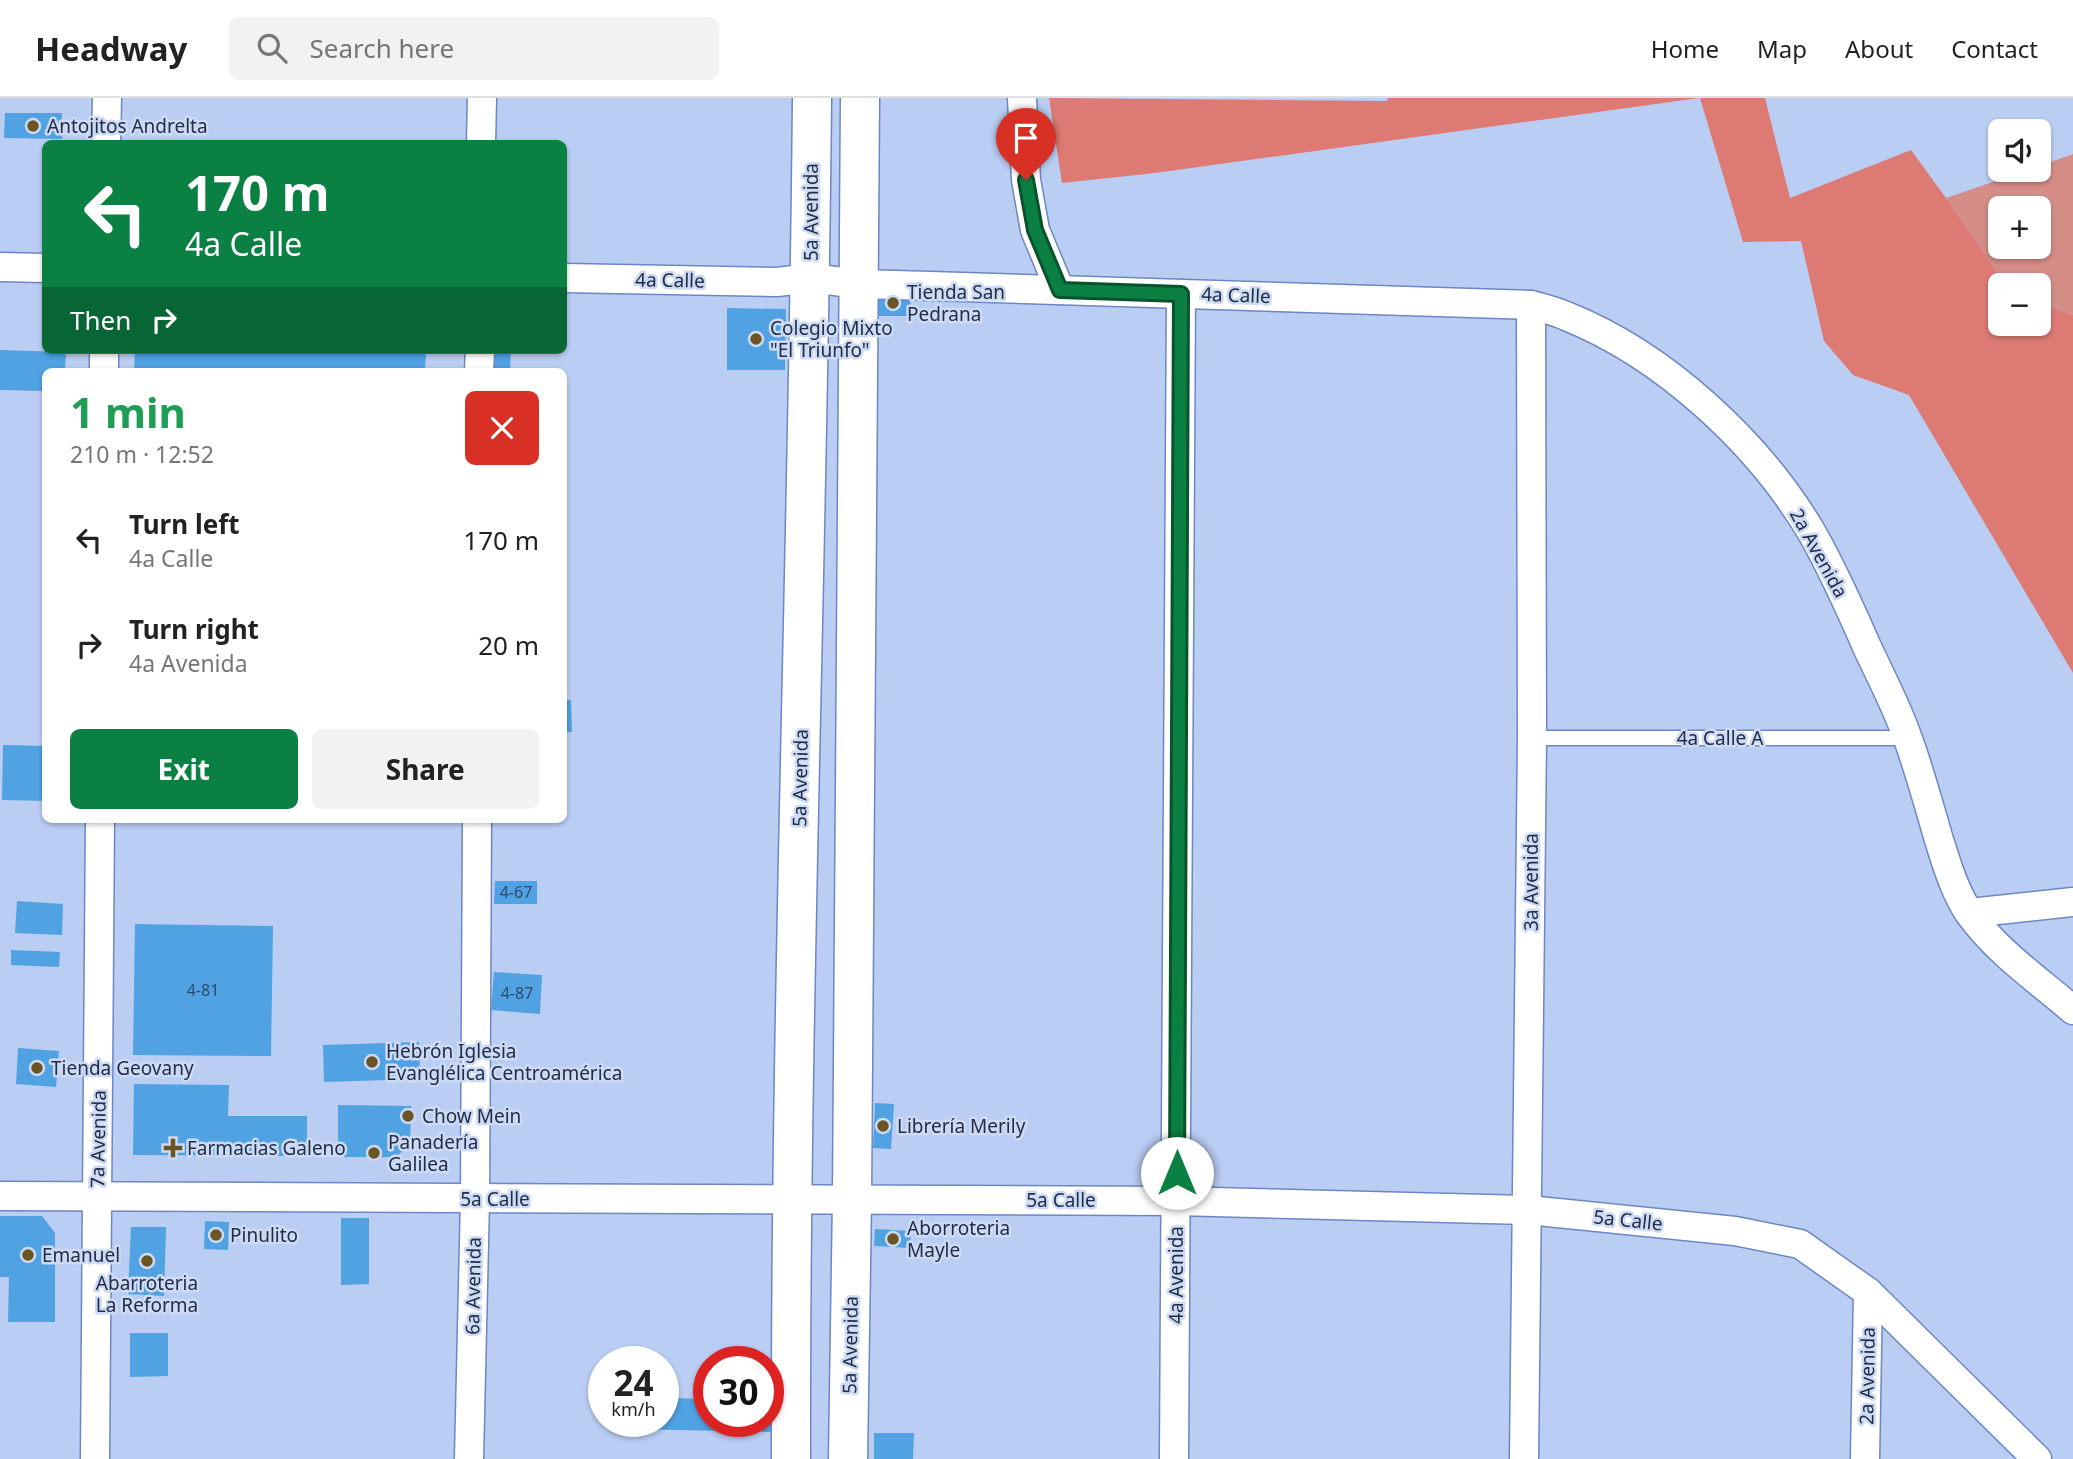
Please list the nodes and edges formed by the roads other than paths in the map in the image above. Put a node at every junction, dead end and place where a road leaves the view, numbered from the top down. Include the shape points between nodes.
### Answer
1 (107, 98) edge
2 (482, 98) edge
3 (812, 98) edge
4 (860, 98) edge
5 (1022, 98) edge
6 (106, 140) edge
7 (481, 140) edge
8 (0, 267) edge
9 (42, 268) edge
10 (567, 278) edge
11 (811, 278) junction
12 (859, 284) junction
13 (1060, 290) junction
14 (1181, 294) junction
15 (1531, 304) junction
16 (1532, 738) junction
17 (1908, 738) junction
18 (100, 823) edge
19 (477, 823) edge
20 (2073, 902) edge
21 (1970, 913) junction
22 (2073, 1010) edge
23 (0, 1196) edge
24 (97, 1197) junction
25 (475, 1199) junction
26 (852, 1199) junction
27 (791, 1200) junction
28 (1177, 1201) junction
29 (1528, 1210) junction
30 (1868, 1292) junction
31 (94, 1459) edge
32 (469, 1459) edge
33 (791, 1459) edge
34 (848, 1459) edge
35 (1174, 1459) edge
36 (1524, 1459) edge
37 (1866, 1459) edge
38 (2037, 1459) edge

1 - 6 street
2 - 7 street
3 - 11 main road, 5a Avenida
4 - 12 main road, 5a Avenida
5 - 13 street via 1026,180 1035,230
8 - 9 street
10 - 11 street, 4a Calle via 777,282
11 - 12 street, 4a Calle
11 - 27 main road, 5a Avenida
12 - 13 street, 4a Calle
12 - 26 main road, 5a Avenida
13 - 14 street, 4a Calle
14 - 15 street, 4a Calle
14 - 28 street, 4a Avenida
15 - 16 street, 3a Avenida
15 - 17 street, 2a Avenida via 1612,338 1655,365 1728,426 1758,459 1811,531 1832,570
16 - 17 lane, 4a Calle A
16 - 29 street, 3a Avenida
17 - 21 street, 2a Avenida via 1952,880
18 - 24 street, 7a Avenida
19 - 25 street, 6a Avenida
20 - 21 street
21 - 22 street via 2003,951
23 - 24 street, 5a Calle
24 - 25 street, 5a Calle
24 - 31 street, 7a Avenida
25 - 27 street, 5a Calle
25 - 32 street, 6a Avenida
26 - 27 street, 5a Calle
26 - 28 street, 5a Calle
26 - 34 main road, 5a Avenida
27 - 33 main road, 5a Avenida
28 - 29 street, 5a Calle
28 - 35 street, 4a Avenida
29 - 30 street, 5a Calle via 1735,1231 1800,1244
29 - 36 street, 3a Avenida
30 - 37 street, 2a Avenida
30 - 38 street, 5a Calle

